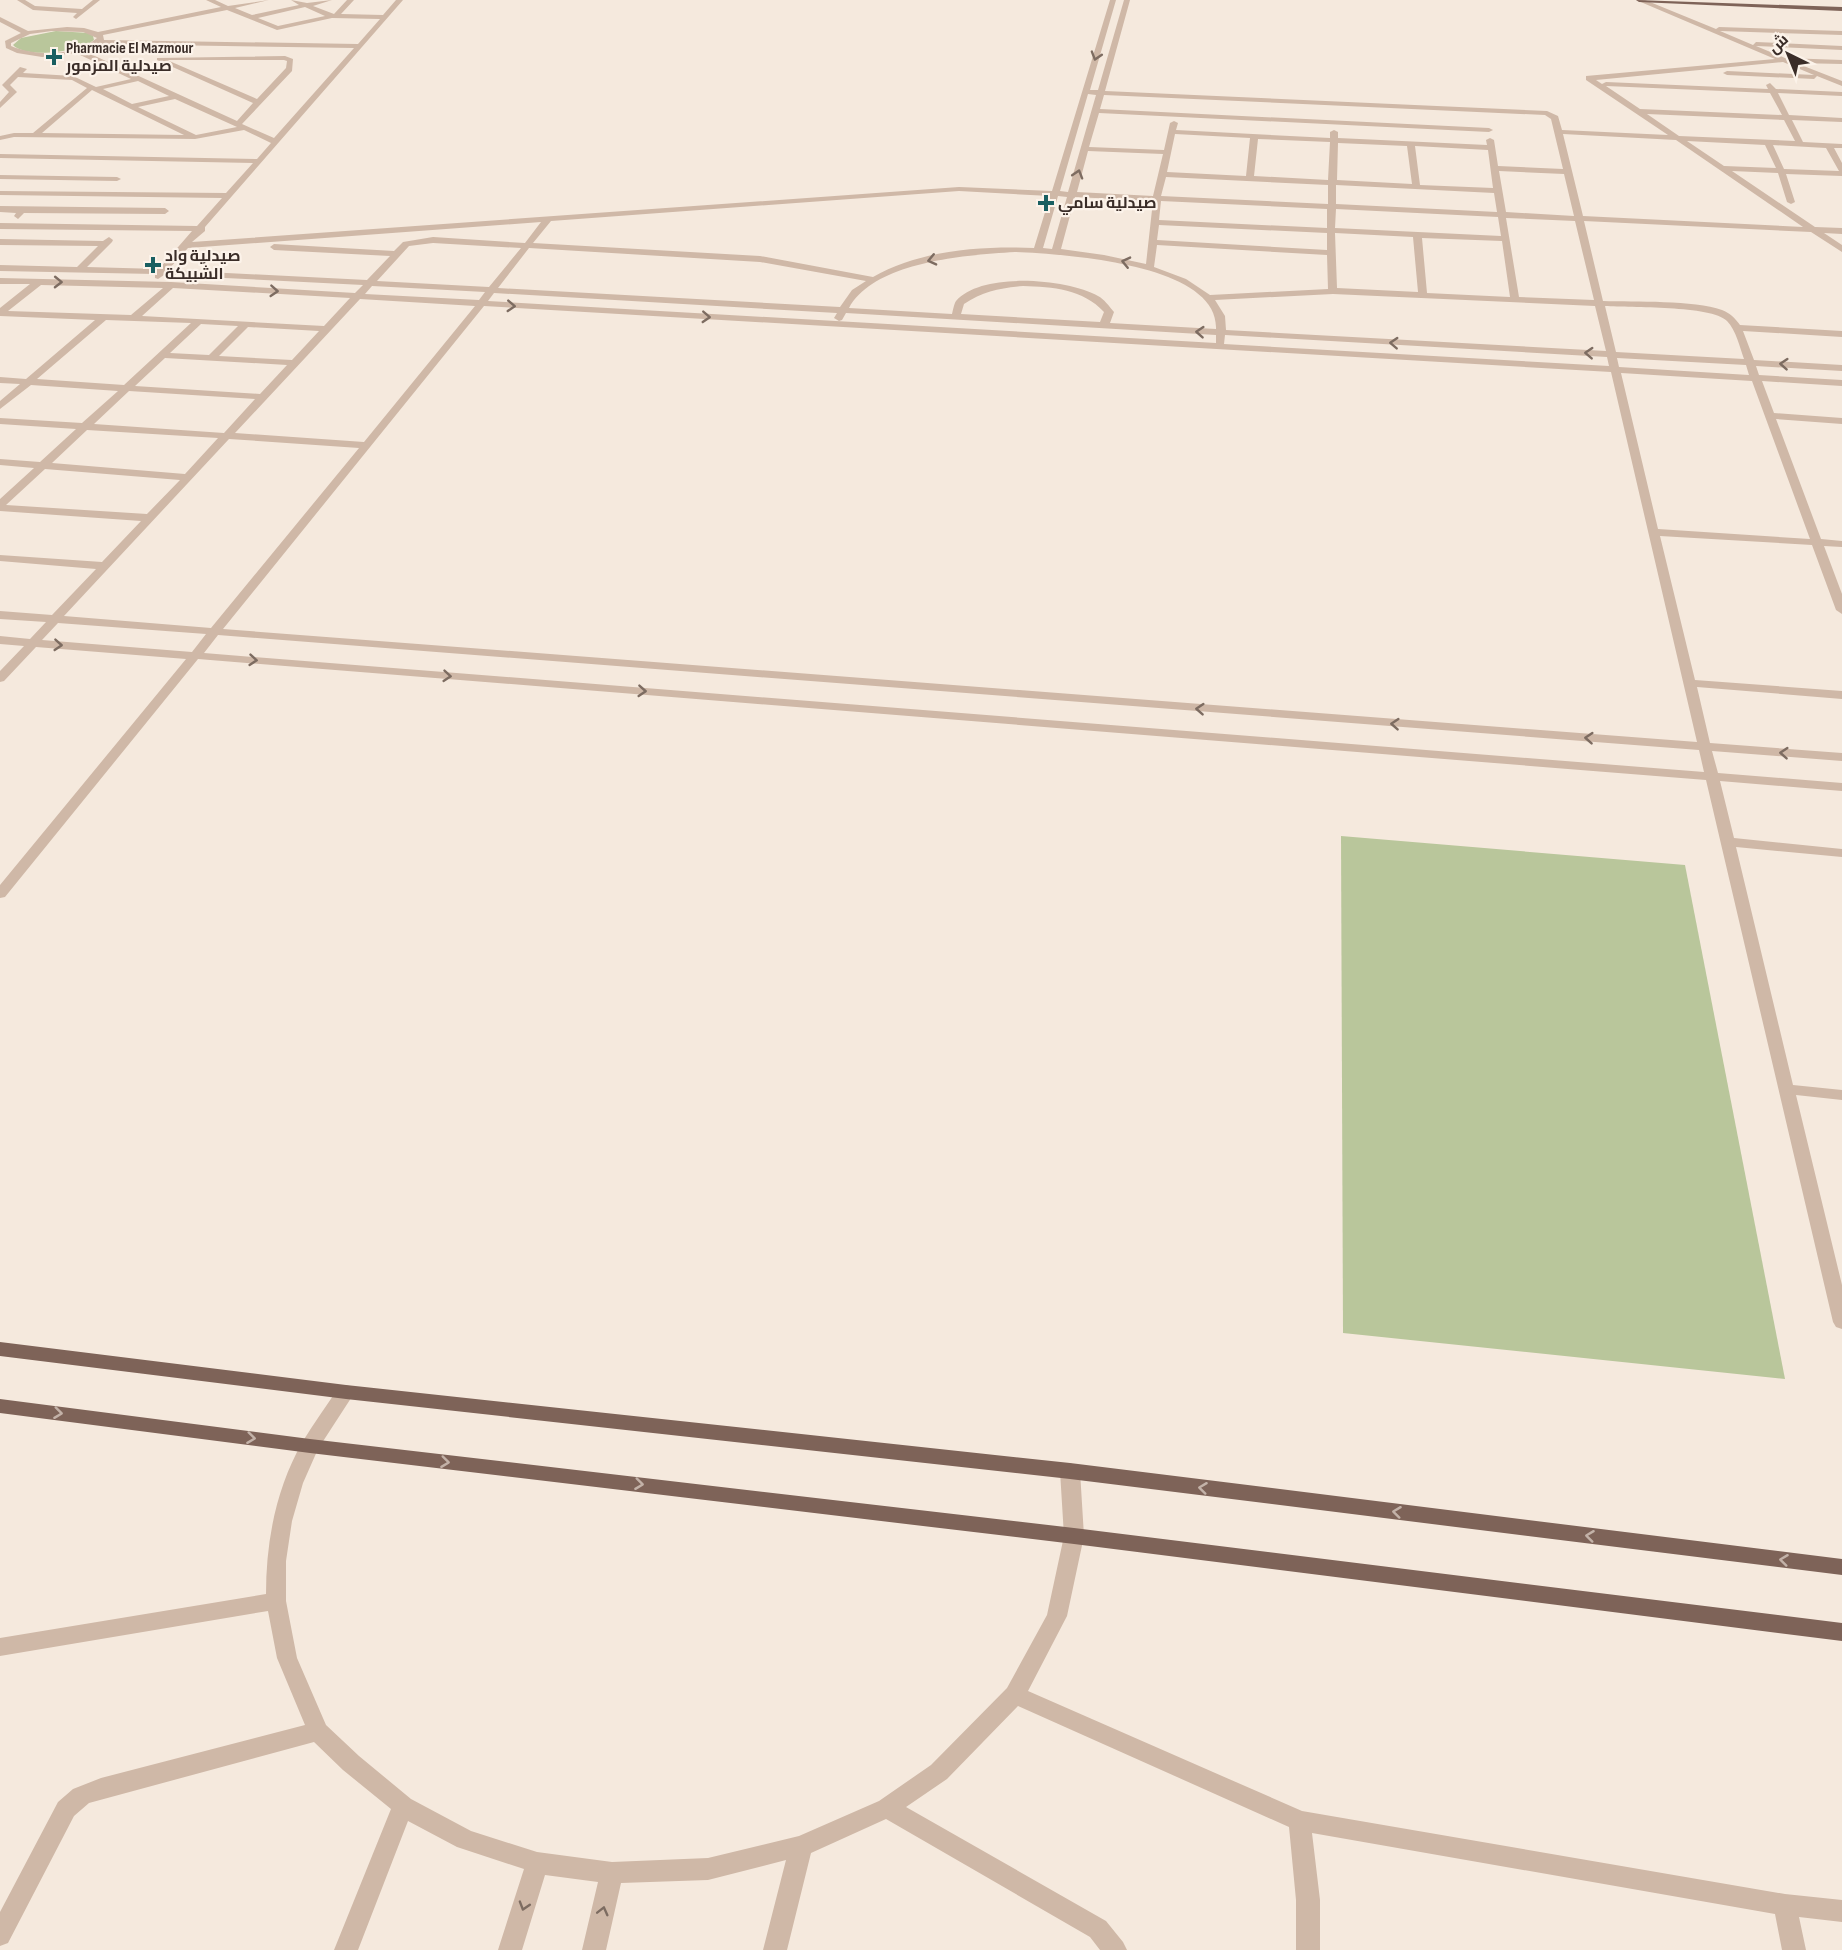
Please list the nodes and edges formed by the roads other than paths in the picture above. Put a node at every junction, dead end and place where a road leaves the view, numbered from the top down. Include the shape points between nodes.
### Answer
1 (20, 0) edge
2 (97, 0) edge
3 (108, 0) edge
4 (209, 0) edge
5 (266, 0) edge
6 (294, 0) edge
7 (329, 0) edge
8 (351, 0) edge
9 (400, 0) edge
10 (1113, 0) edge
11 (1127, 0) edge
12 (1639, 0) edge
13 (308, 5) junction
14 (229, 8) junction
15 (1842, 9) edge
16 (83, 11) junction
17 (334, 16) junction
18 (253, 17) junction
19 (385, 18) junction
20 (0, 20) edge
21 (1710, 28) junction
22 (61, 29) junction
23 (73, 29) junction
24 (27, 33) junction
25 (1842, 33) edge
26 (98, 38) junction
27 (4, 41) edge
28 (168, 43) junction
29 (1747, 44) junction
30 (361, 46) junction
31 (1842, 48) edge
32 (77, 51) junction
33 (29, 54) junction
34 (40, 54) junction
35 (160, 58) junction
36 (1783, 60) junction
37 (1758, 62) junction
38 (1842, 62) edge
39 (1664, 70) junction
40 (7, 71) dead end
41 (17, 75) junction
42 (1765, 75) junction
43 (1826, 77) junction
44 (139, 79) junction
45 (1596, 83) junction
46 (1842, 84) edge
47 (3, 85) edge
48 (94, 88) junction
49 (1773, 91) junction
50 (1610, 92) junction
51 (1085, 93) junction
52 (1101, 93) junction
53 (1842, 94) edge
54 (177, 96) junction
55 (1180, 96) junction
56 (1778, 100) junction
57 (258, 102) junction
58 (1842, 102) edge
59 (1334, 104) junction
60 (0, 106) edge
61 (131, 106) junction
62 (1486, 110) junction
63 (1096, 111) junction
64 (1638, 111) junction
65 (1176, 115) junction
66 (1649, 118) junction
67 (1842, 120) edge
68 (1789, 121) junction
69 (1334, 123) junction
70 (241, 126) junction
71 (1842, 127) edge
72 (1489, 130) junction
73 (1172, 132) junction
74 (1558, 132) junction
75 (35, 135) junction
76 (195, 137) junction
77 (1254, 137) junction
78 (0, 138) edge
79 (1678, 138) junction
80 (1334, 141) junction
81 (276, 142) junction
82 (1768, 142) junction
83 (1412, 144) junction
84 (1800, 144) junction
85 (1828, 146) junction
86 (1842, 146) edge
87 (1492, 148) junction
88 (1086, 149) junction
89 (1167, 152) junction
90 (0, 156) edge
91 (36, 157) junction
92 (138, 158) junction
93 (260, 161) junction
94 (29, 164) dead end
95 (131, 165) dead end
96 (1495, 168) junction
97 (1723, 168) junction
98 (22, 171) dead end
99 (1781, 171) junction
100 (124, 172) dead end
101 (1567, 172) junction
102 (1842, 172) edge
103 (1162, 174) junction
104 (0, 177) edge
105 (14, 178) junction
106 (1250, 178) junction
107 (117, 179) junction
108 (1334, 183) junction
109 (1416, 187) junction
110 (1498, 191) junction
111 (0, 192) edge
112 (1055, 192) junction
113 (1072, 193) junction
114 (101, 194) junction
115 (230, 196) junction
116 (1157, 197) junction
117 (1791, 202) dead end
118 (1331, 206) junction
119 (0, 209) edge
120 (17, 210) junction
121 (82, 210) junction
122 (138, 211) junction
123 (165, 211) dead end
124 (1502, 214) junction
125 (1577, 218) junction
126 (548, 219) junction
127 (1154, 222) junction
128 (122, 227) junction
129 (2, 228) edge
130 (202, 229) junction
131 (1331, 230) junction
132 (1814, 230) junction
133 (1842, 231) edge
134 (1418, 235) junction
135 (1505, 239) junction
136 (0, 242) edge
137 (1152, 242) junction
138 (217, 243) junction
139 (105, 244) junction
140 (188, 245) junction
141 (527, 246) junction
142 (1842, 249) edge
143 (1038, 250) junction
144 (1056, 250) junction
145 (1332, 253) junction
146 (396, 254) junction
147 (0, 268) edge
148 (1150, 268) junction
149 (79, 270) junction
150 (162, 272) junction
151 (873, 280) junction
152 (0, 281) edge
153 (39, 282) junction
154 (370, 283) junction
155 (149, 284) junction
156 (171, 285) junction
157 (491, 290) junction
158 (1333, 291) junction
159 (1423, 294) junction
160 (357, 297) junction
161 (1207, 298) junction
162 (1515, 300) junction
163 (480, 304) junction
164 (1601, 304) junction
165 (842, 310) junction
166 (0, 313) edge
167 (104, 317) junction
168 (956, 317) junction
169 (133, 319) junction
170 (199, 321) junction
171 (245, 324) junction
172 (836, 324) junction
173 (1102, 326) junction
174 (1737, 328) junction
175 (326, 330) junction
176 (1221, 333) junction
177 (1842, 334) edge
178 (1220, 346) junction
179 (162, 355) junction
180 (1612, 355) junction
181 (211, 358) junction
182 (1749, 362) junction
183 (295, 363) junction
184 (1842, 368) edge
185 (1616, 370) junction
186 (1755, 378) junction
187 (0, 380) edge
188 (27, 382) junction
189 (1842, 383) edge
190 (125, 388) junction
191 (263, 398) junction
192 (0, 406) edge
193 (1771, 416) junction
194 (0, 421) edge
195 (1842, 421) edge
196 (86, 425) junction
197 (226, 436) junction
198 (368, 445) junction
199 (0, 462) edge
200 (44, 465) junction
201 (188, 477) junction
202 (0, 507) edge
203 (150, 518) junction
204 (1656, 532) junction
205 (1816, 543) junction
206 (1842, 544) edge
207 (0, 558) edge
208 (105, 566) junction
209 (1842, 610) edge
210 (0, 615) edge
211 (56, 619) junction
212 (214, 631) junction
213 (0, 640) edge
214 (33, 643) junction
215 (194, 655) junction
216 (0, 678) edge
217 (678, 681) junction
218 (1691, 683) junction
219 (1842, 695) edge
220 (1165, 706) junction
221 (1162, 733) junction
222 (1706, 748) junction
223 (1842, 757) edge
224 (1713, 778) junction
225 (1842, 787) edge
226 (1728, 842) junction
227 (1842, 853) edge
228 (0, 894) edge
229 (1785, 1089) junction
230 (1842, 1095) edge
231 (1842, 1322) edge
232 (0, 1349) edge
233 (346, 1392) junction
234 (0, 1406) edge
235 (310, 1446) junction
236 (1070, 1471) junction
237 (1074, 1536) junction
238 (1842, 1567) edge
239 (276, 1601) junction
240 (1842, 1632) edge
241 (0, 1647) edge
242 (1015, 1695) junction
243 (318, 1731) junction
244 (403, 1806) junction
245 (887, 1808) junction
246 (1300, 1821) junction
247 (801, 1846) junction
248 (537, 1863) junction
249 (612, 1873) junction
250 (1785, 1905) junction
251 (1842, 1911) edge
252 (0, 1935) edge
253 (346, 1950) edge
254 (510, 1950) edge
255 (594, 1950) edge
256 (775, 1950) edge
257 (1115, 1950) edge
258 (1308, 1950) edge
259 (1794, 1950) edge

1 - 16 street via 33,8
2 - 16 street
3 - 23 street
4 - 14 street
5 - 14 street
6 - 13 street
7 - 13 street
8 - 17 street
9 - 19 street
10 -> 51 street
11 - 52 street
12 - 15 main road
12 - 21 street
13 - 17 street
13 - 18 street
14 - 18 street
14 - 26 street
16 - 22 street
17 - 18 street via 277,28
17 - 19 street
19 - 30 street
20 - 24 street
21 - 25 street
21 - 29 street
22 - 23 street
22 - 24 street
23 - 26 street
24 - 27 street
26 - 28 street
26 - 32 street
27 - 33 street via 13,50
28 - 30 street
28 - 35 street via 153,55
29 - 31 street
29 - 36 street
30 - 81 street
32 - 34 street
32 - 44 street
33 - 34 street
33 - 40 street
34 - 41 street
35 - 57 street
35 - 57 street via 291,60 289,69
36 - 37 street
36 - 38 street
36 - 43 street
37 - 39 street
37 - 42 street
39 - 42 street
39 - 45 street via 1589,78
41 - 47 street
41 - 48 street via 67,77
42 - 43 street
42 - 49 street
43 - 46 street
44 - 48 street
44 - 54 street
45 - 49 street
45 - 50 street
47 - 60 street via 13,92
48 - 61 street
48 - 75 street
49 - 53 street
49 - 56 street
50 - 56 street
50 - 64 street
51 - 52 street
51 - 112 street
52 - 55 street
52 - 63 street
54 - 61 street
54 - 70 street
55 - 59 street
55 - 65 street
56 - 58 street
56 - 68 street
57 - 70 street
59 - 62 street
59 - 69 street
61 - 76 street
62 - 72 street
62 - 74 street via 1549,114 1555,118
63 - 65 street
63 - 88 street
64 - 66 street
64 - 68 street
65 - 69 street
65 - 73 street
66 - 68 street
66 - 79 street
67 - 68 street
68 - 71 street
68 - 84 street
69 - 72 street
69 - 80 street
70 - 76 street
70 - 81 street
72 - 87 street
73 - 77 street
73 - 89 street
74 - 79 street
74 - 101 street
75 - 76 street
75 - 78 street
77 - 80 street
77 - 106 street
79 - 82 street
79 - 97 street
80 - 83 street
80 - 108 street
81 - 93 street
82 - 84 street
82 - 99 street
83 - 87 street
83 - 109 street
84 - 85 street
85 - 86 street
85 - 102 street
87 - 96 street
88 - 89 street
113 -> 88 street
89 - 103 street
90 - 91 street
91 - 92 street
91 - 94 street
92 - 93 street
92 - 95 street
93 - 115 street
96 - 101 street
96 - 110 street
97 - 99 street
97 - 132 street
98 - 105 street
99 - 102 street
99 - 117 street
100 - 107 street
101 - 125 street
103 - 106 street
103 - 116 street
104 - 105 street
105 - 107 street
105 - 111 street
106 - 108 street
107 - 114 street
108 - 109 street
108 - 118 street
109 - 110 street
110 - 124 street
111 - 114 street
112 - 113 street
112 - 126 street via 941,189
112 - 143 street
113 - 116 street
113 - 144 street
114 - 115 street
114 - 121 street
115 - 130 street
116 - 118 street
116 - 127 street
118 - 124 street
118 - 131 street
119 - 120 street
120 - 121 street
120 - 129 street via 21,212
121 - 122 street
122 - 123 street
122 - 128 street
124 - 125 street
124 - 135 street
125 - 132 street
125 - 164 street
126 - 138 street
126 - 141 street
127 - 131 street
127 - 137 street
128 - 129 street
128 - 130 street
128 - 139 street
130 - 140 street
131 - 134 street
131 - 145 street
132 - 133 street
132 - 142 street
134 - 135 street
134 - 159 street
135 - 162 street
136 - 139 street
137 - 145 street
137 - 148 street
138 - 140 street
138 - 146 street
139 - 149 street
140 - 150 street
141 - 146 street via 422,240 406,244
141 - 151 street via 760,259
141 - 157 street
143 - 144 street
143 -> 151 street via 942,258
148 -> 144 street
145 - 158 street
146 - 154 street
147 - 149 street
148 - 161 street via 1183,281
149 - 150 street
150 - 154 street
150 - 155 street
151 - 165 street via 854,294
152 - 153 street
153 -> 155 street
153 - 166 street
154 - 157 street
154 - 160 street
155 - 156 street
156 -> 160 street
156 - 169 street
157 - 163 street
157 - 165 street
158 - 159 street
158 - 161 street
159 - 162 street
160 - 163 street
160 - 175 street
161 - 176 street via 1220,315
162 - 164 street
163 -> 172 street
163 - 198 street
164 - 174 street via 1708,309 1728,316
164 - 180 street
165 - 168 street
165 - 172 street
166 - 167 street
167 - 169 street
167 - 188 street
168 - 173 street
168 - 173 street via 958,303 976,291 1006,284 1042,283 1075,288 1100,299 1109,312
169 - 170 street
170 - 171 street
170 - 179 street
171 - 175 street
171 - 181 street
172 - 178 street
176 -> 173 street
174 - 177 street
174 - 182 street
175 - 183 street
176 - 178 street
180 -> 176 street
178 - 185 street
179 - 181 street
179 - 190 street
180 - 182 street
180 - 185 street
181 - 183 street
184 -> 182 street
182 - 186 street
183 - 191 street
185 - 186 street
185 - 204 street
186 - 189 street
186 - 193 street
187 - 188 street
188 - 190 street
188 - 192 street
190 - 191 street
190 - 196 street
191 - 197 street
193 - 195 street
193 - 205 street
194 - 196 street
196 - 197 street
196 - 200 street
197 - 198 street
197 - 201 street
198 - 212 street
199 - 200 street
200 - 201 street
200 - 202 street
201 - 203 street
202 - 203 street
203 - 208 street
204 - 205 street
204 - 218 street
205 - 206 street
205 - 209 street
207 - 208 street
208 - 211 street
210 - 211 street
211 - 212 street
211 - 214 street
212 - 215 street
212 - 217 street
213 - 214 street
214 -> 215 street
214 - 216 street
215 -> 217 street
215 - 228 street
217 - 220 street
217 - 221 street
218 - 219 street
218 - 222 street
220 - 221 street
222 -> 220 street
221 - 224 street
223 -> 222 street
222 - 224 street
224 - 225 street
224 - 226 street
226 - 227 street
226 - 229 street
229 - 230 street
229 - 231 street
232 - 233 main road
233 - 235 street
233 - 236 main road
234 -> 235 main road
235 -> 237 main road
235 - 239 street via 282,1521
236 - 237 street
238 -> 236 main road
237 - 240 main road
237 - 242 street via 1057,1616
239 - 241 street
239 - 243 street via 288,1658
242 - 245 street via 939,1772
242 - 246 street
243 - 244 street
243 - 252 street via 81,1796 66,1809
244 - 248 street via 465,1840
244 - 253 street
245 - 247 street
245 - 257 street via 1098,1929
246 - 250 street
246 - 258 street via 1308,1900
247 - 249 street via 708,1869
247 - 256 street
248 - 249 street
248 -> 254 street
255 -> 249 street
250 - 251 street
250 - 259 street

